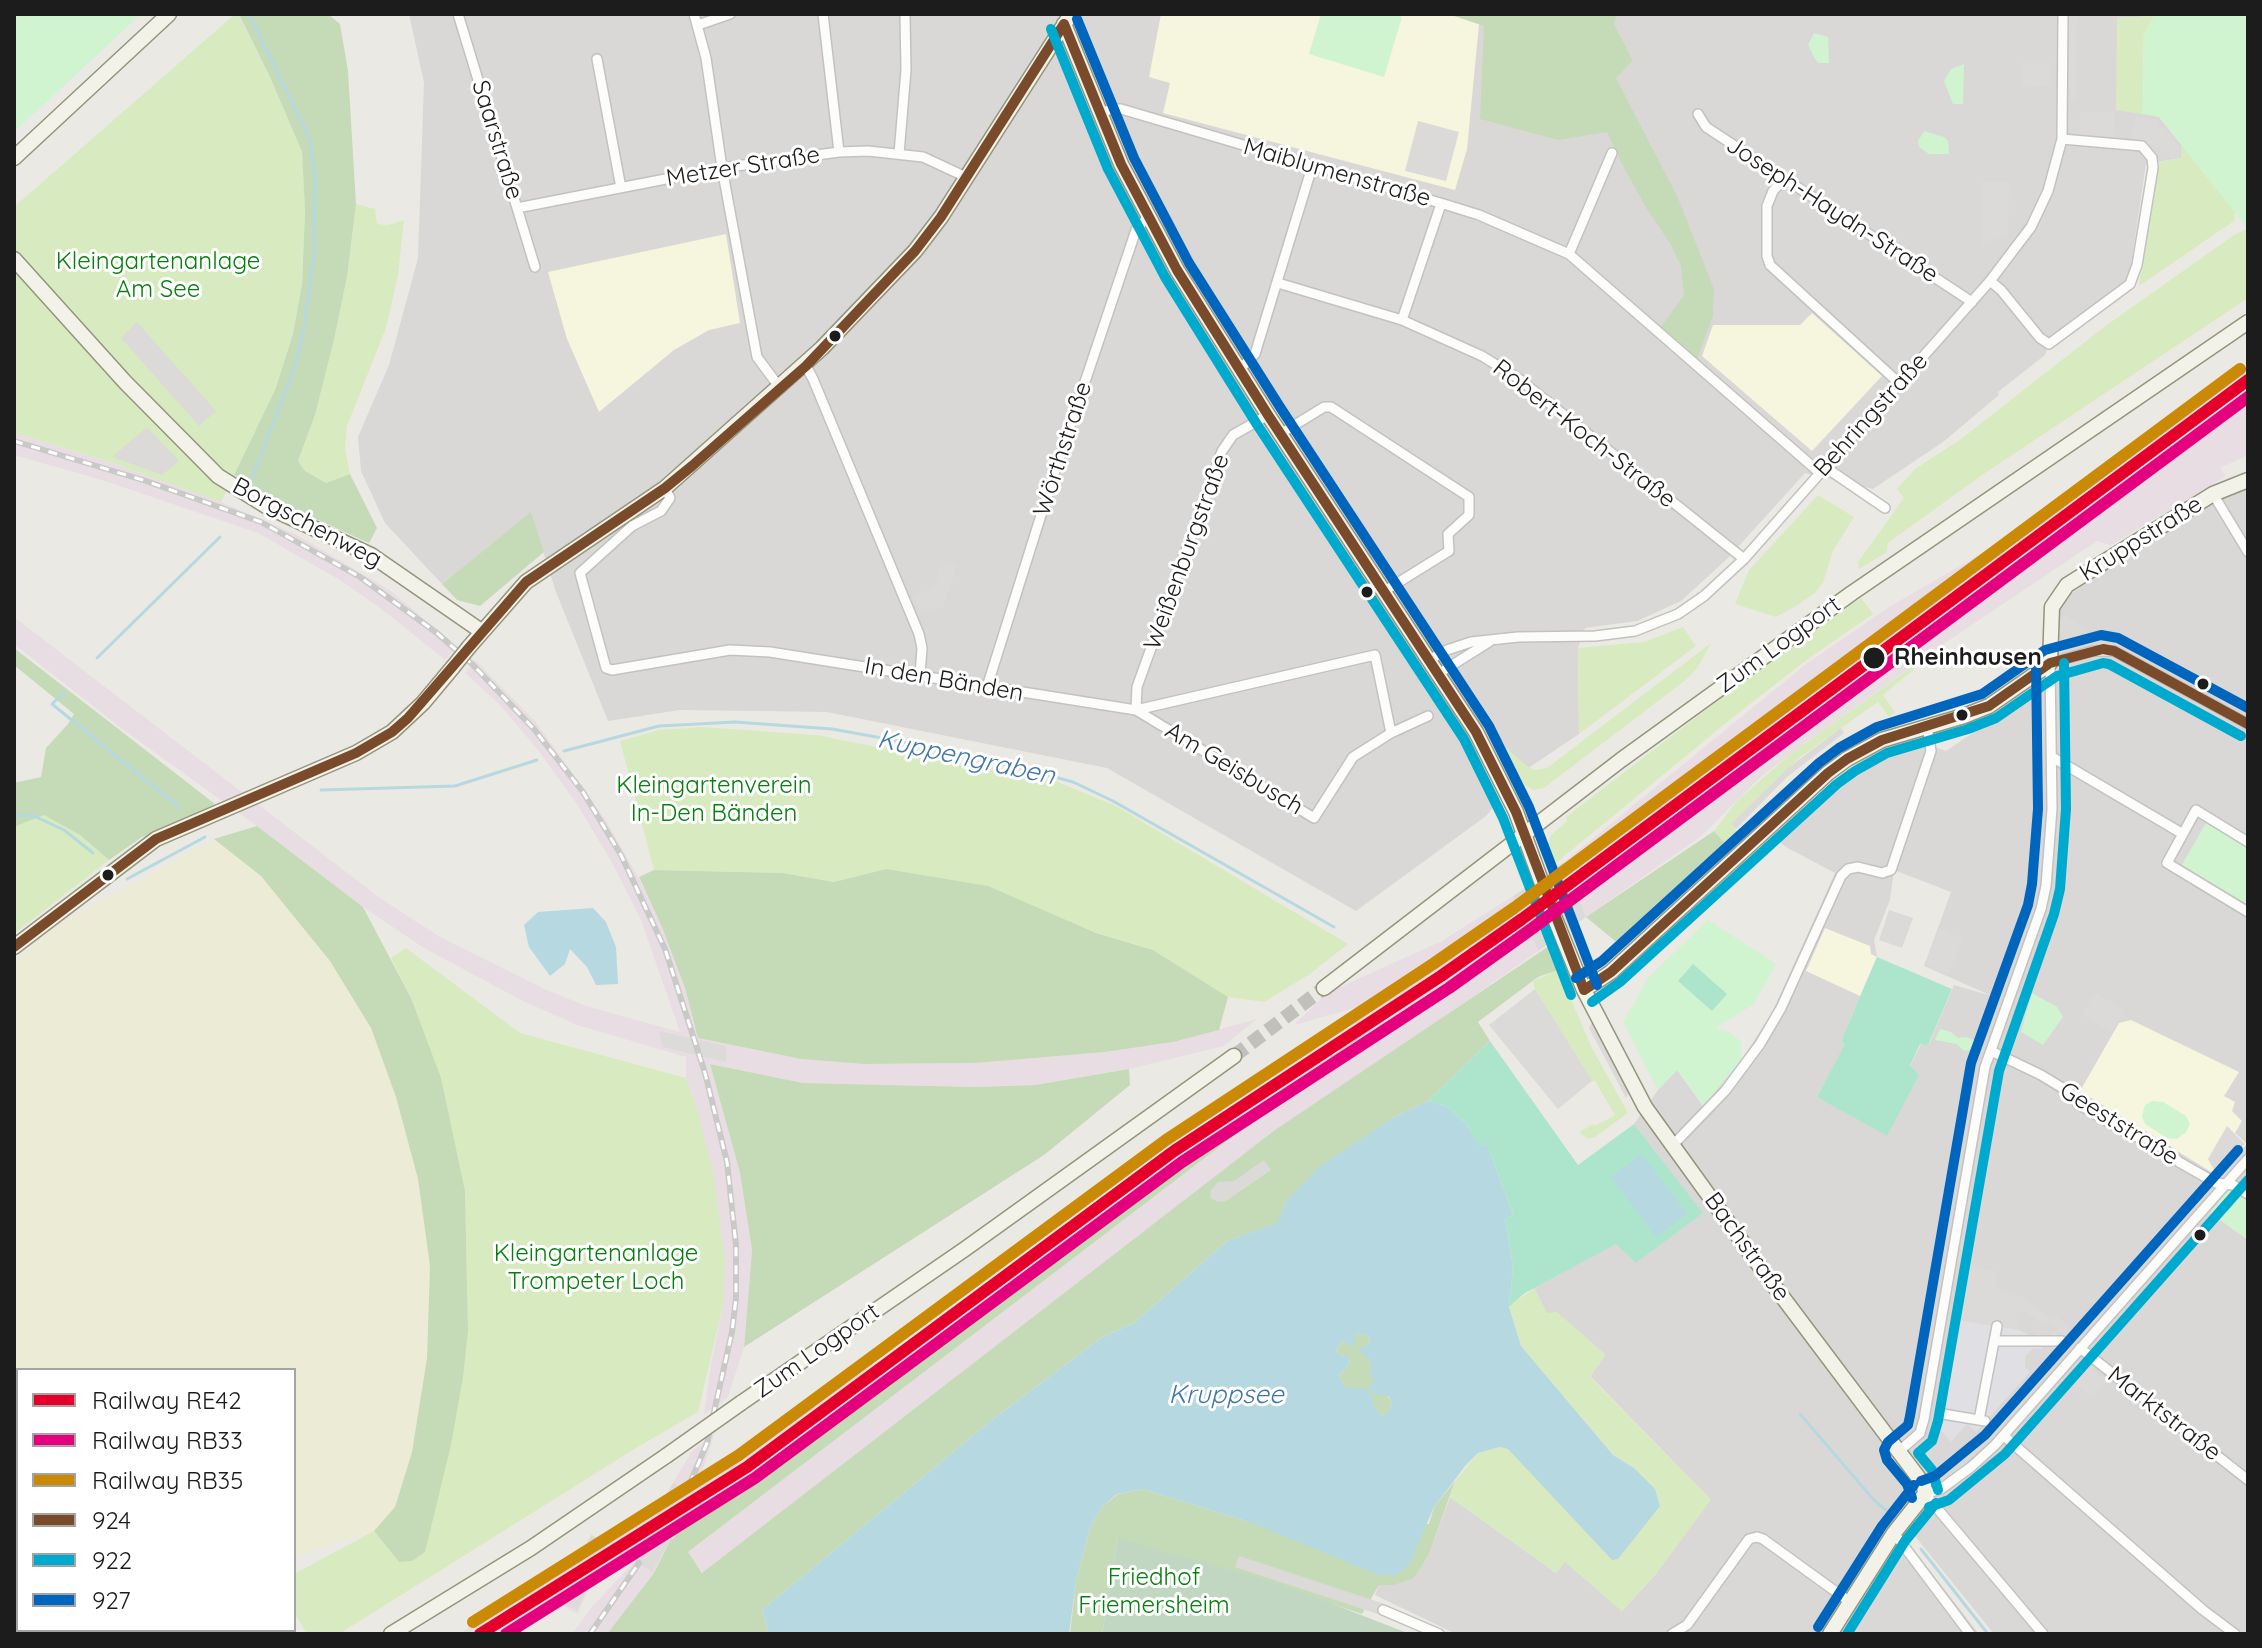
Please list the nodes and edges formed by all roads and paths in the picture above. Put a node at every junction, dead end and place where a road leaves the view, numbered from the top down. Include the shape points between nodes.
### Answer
1 (169, 14) edge
2 (458, 14) edge
3 (694, 14) edge
4 (730, 14) edge
5 (823, 14) edge
6 (905, 14) edge
7 (2063, 14) edge
8 (1065, 17) edge
9 (698, 25) junction
10 (597, 59) dead end
11 (1100, 113) junction
12 (1698, 114) dead end
13 (2062, 139) junction
14 (839, 152) junction
15 (1612, 153) dead end
16 (899, 154) junction
17 (14, 158) edge
18 (1312, 167) junction
19 (722, 168) junction
20 (966, 177) junction
21 (1783, 180) junction
22 (621, 188) junction
23 (1441, 204) junction
24 (517, 208) junction
25 (1148, 217) junction
26 (1569, 254) junction
27 (14, 259) edge
28 (535, 267) dead end
29 (1990, 281) junction
30 (1278, 283) junction
31 (1972, 302) junction
32 (1402, 320) junction
33 (2248, 322) edge
34 (806, 366) junction
35 (1239, 370) junction
36 (1899, 383) junction
37 (780, 388) junction
38 (1268, 415) junction
39 (1280, 434) junction
40 (1822, 470) junction
41 (2248, 480) edge
42 (665, 488) junction
43 (2213, 494) junction
44 (1885, 508) dead end
45 (2248, 552) edge
46 (1744, 559) junction
47 (1383, 592) junction
48 (481, 631) junction
49 (1493, 640) junction
50 (1429, 660) junction
51 (2050, 663) junction
52 (1438, 674) junction
53 (920, 675) junction
54 (987, 687) junction
55 (1136, 710) junction
56 (1428, 716) dead end
57 (2248, 724) edge
58 (1927, 726) junction
59 (1391, 733) junction
60 (2052, 757) junction
61 (1525, 834) junction
62 (2183, 834) junction
63 (2248, 842) edge
64 (2248, 912) edge
65 (14, 947) edge
66 (1324, 988) tunnel mouth
67 (1584, 990) junction
68 (1991, 1051) junction
69 (1234, 1056) tunnel mouth
70 (1672, 1146) junction
71 (2248, 1159) edge
72 (2226, 1184) junction
73 (2248, 1194) edge
74 (1997, 1326) dead end
75 (1994, 1341) junction
76 (2062, 1341) dead end
77 (2080, 1348) junction
78 (1943, 1414) dead end
79 (2004, 1436) junction
80 (1898, 1452) junction
81 (2248, 1479) edge
82 (1925, 1494) junction
83 (1894, 1533) junction
84 (1850, 1602) junction
85 (1383, 1610) dead end
86 (391, 1634) edge
87 (1439, 1634) edge
88 (1672, 1634) edge
89 (1830, 1634) edge
90 (1970, 1634) edge
91 (2043, 1634) edge
92 (2235, 1634) edge

1 - 17 street
2 - 24 street, Saarstraße
3 - 9 street
4 - 9 street
5 - 14 street
6 - 16 street
7 - 13 street, Behringstraße
8 - 11 street, Bachstraße
8 - 20 street
9 - 19 street
10 - 22 street
11 - 18 street, Maiblumenstraße via 1121,109
11 - 25 street, Bachstraße
12 - 21 street, Joseph-Haydn-Straße via 1706,127
13 - 29 street, Behringstraße via 2038,215
13 - 29 street via 2142,146 2152,158 2130,284 2049,344
14 - 16 street, Metzer Straße
14 - 19 street, Metzer Straße
15 - 26 street
16 - 20 street, Metzer Straße via 931,160
18 - 23 street, Maiblumenstraße
18 - 30 street
19 - 22 street, Metzer Straße
19 - 37 street via 757,357
20 - 34 street via 915,251
21 - 31 street, Joseph-Haydn-Straße
21 - 36 street via 1767,206 1770,265
22 - 24 street, Metzer Straße
23 - 26 street, Maiblumenstraße
23 - 32 street
24 - 28 street, Saarstraße
25 - 35 street, Bachstraße
25 - 54 street, Wörthstraße via 1131,244
26 - 40 street, Maiblumenstraße
27 - 48 street, Borgschenweg via 218,476 266,506 371,555
29 - 31 street, Behringstraße
30 - 32 street, Robert-Koch-Straße
30 - 35 street via 1255,354
31 - 36 street, Behringstraße
32 - 46 street, Robert-Koch-Straße via 1519,379
33 - 61 street, Zum Logport via 1852,593
34 - 37 street
34 - 53 street via 919,634
35 - 38 street, Bachstraße
36 - 40 street, Behringstraße
37 - 42 street
38 - 39 street, Bachstraße
38 - 55 street, Weißenburgstraße via 1233,435 1222,451 1137,687
39 - 47 street, Bachstraße
39 - 47 street via 1331,407 1469,497 1469,515 1448,534 1449,551
40 - 44 street, Maiblumenstraße
40 - 46 street, Behringstraße
41 - 43 street, Kruppstraße
42 - 48 street via 526,582
42 - 53 street, In den Bänden via 670,498 661,511 632,526 580,573 606,668 730,650
43 - 45 street
43 - 51 street, Kruppstraße via 2067,585 2052,607
46 - 49 street, Behringstraße via 1678,614 1635,631
47 - 50 street, Bachstraße
48 - 65 street, bridge via 423,703 392,732 356,753 156,839
49 - 50 street, Behringstraße via 1471,642
49 - 52 street, Behringstraße
50 - 52 street, Bachstraße
51 - 57 street via 2114,651
51 - 58 street via 1989,706
51 - 60 street
52 - 61 street, Bachstraße via 1476,732
53 - 54 street, In den Bänden
54 - 55 street, In den Bänden
55 - 59 street, In den Bänden via 1375,655
55 - 59 street, Am Geisbusch via 1314,818 1353,757
56 - 59 street, Am Geisbusch
58 - 67 street via 1882,740 1828,773 1611,972
58 - 70 street via 1931,751 1891,870 1858,867 1841,876 1760,1044 1725,1091
60 - 62 street
60 - 68 street via 2046,886
61 - 66 street, Zum Logport
61 - 67 street, Bachstraße
62 - 63 street via 2196,810
62 - 64 street via 2167,863
67 - 70 street, Bachstraße via 1645,1107
68 - 72 street, Geeststraße via 2069,1092 2078,1104 2132,1136 2143,1137 2216,1183
68 - 80 street via 1924,1419 1920,1433
69 - 86 street, Zum Logport, bridge via 666,1456
70 - 80 street, Bachstraße
71 - 72 street
72 - 73 street, Geeststraße
72 - 77 street
74 - 75 street
75 - 76 street
75 - 78 street via 1982,1420
77 - 79 street
77 - 81 street, Marktstraße
79 - 82 street via 1971,1467
79 - 92 street
80 - 82 street, Bachstraße via 1920,1477
82 - 83 street
82 - 91 street
83 - 84 street
83 - 90 street
84 - 88 street via 1757,1537 1749,1539 1687,1625
84 - 89 street
85 - 87 street

